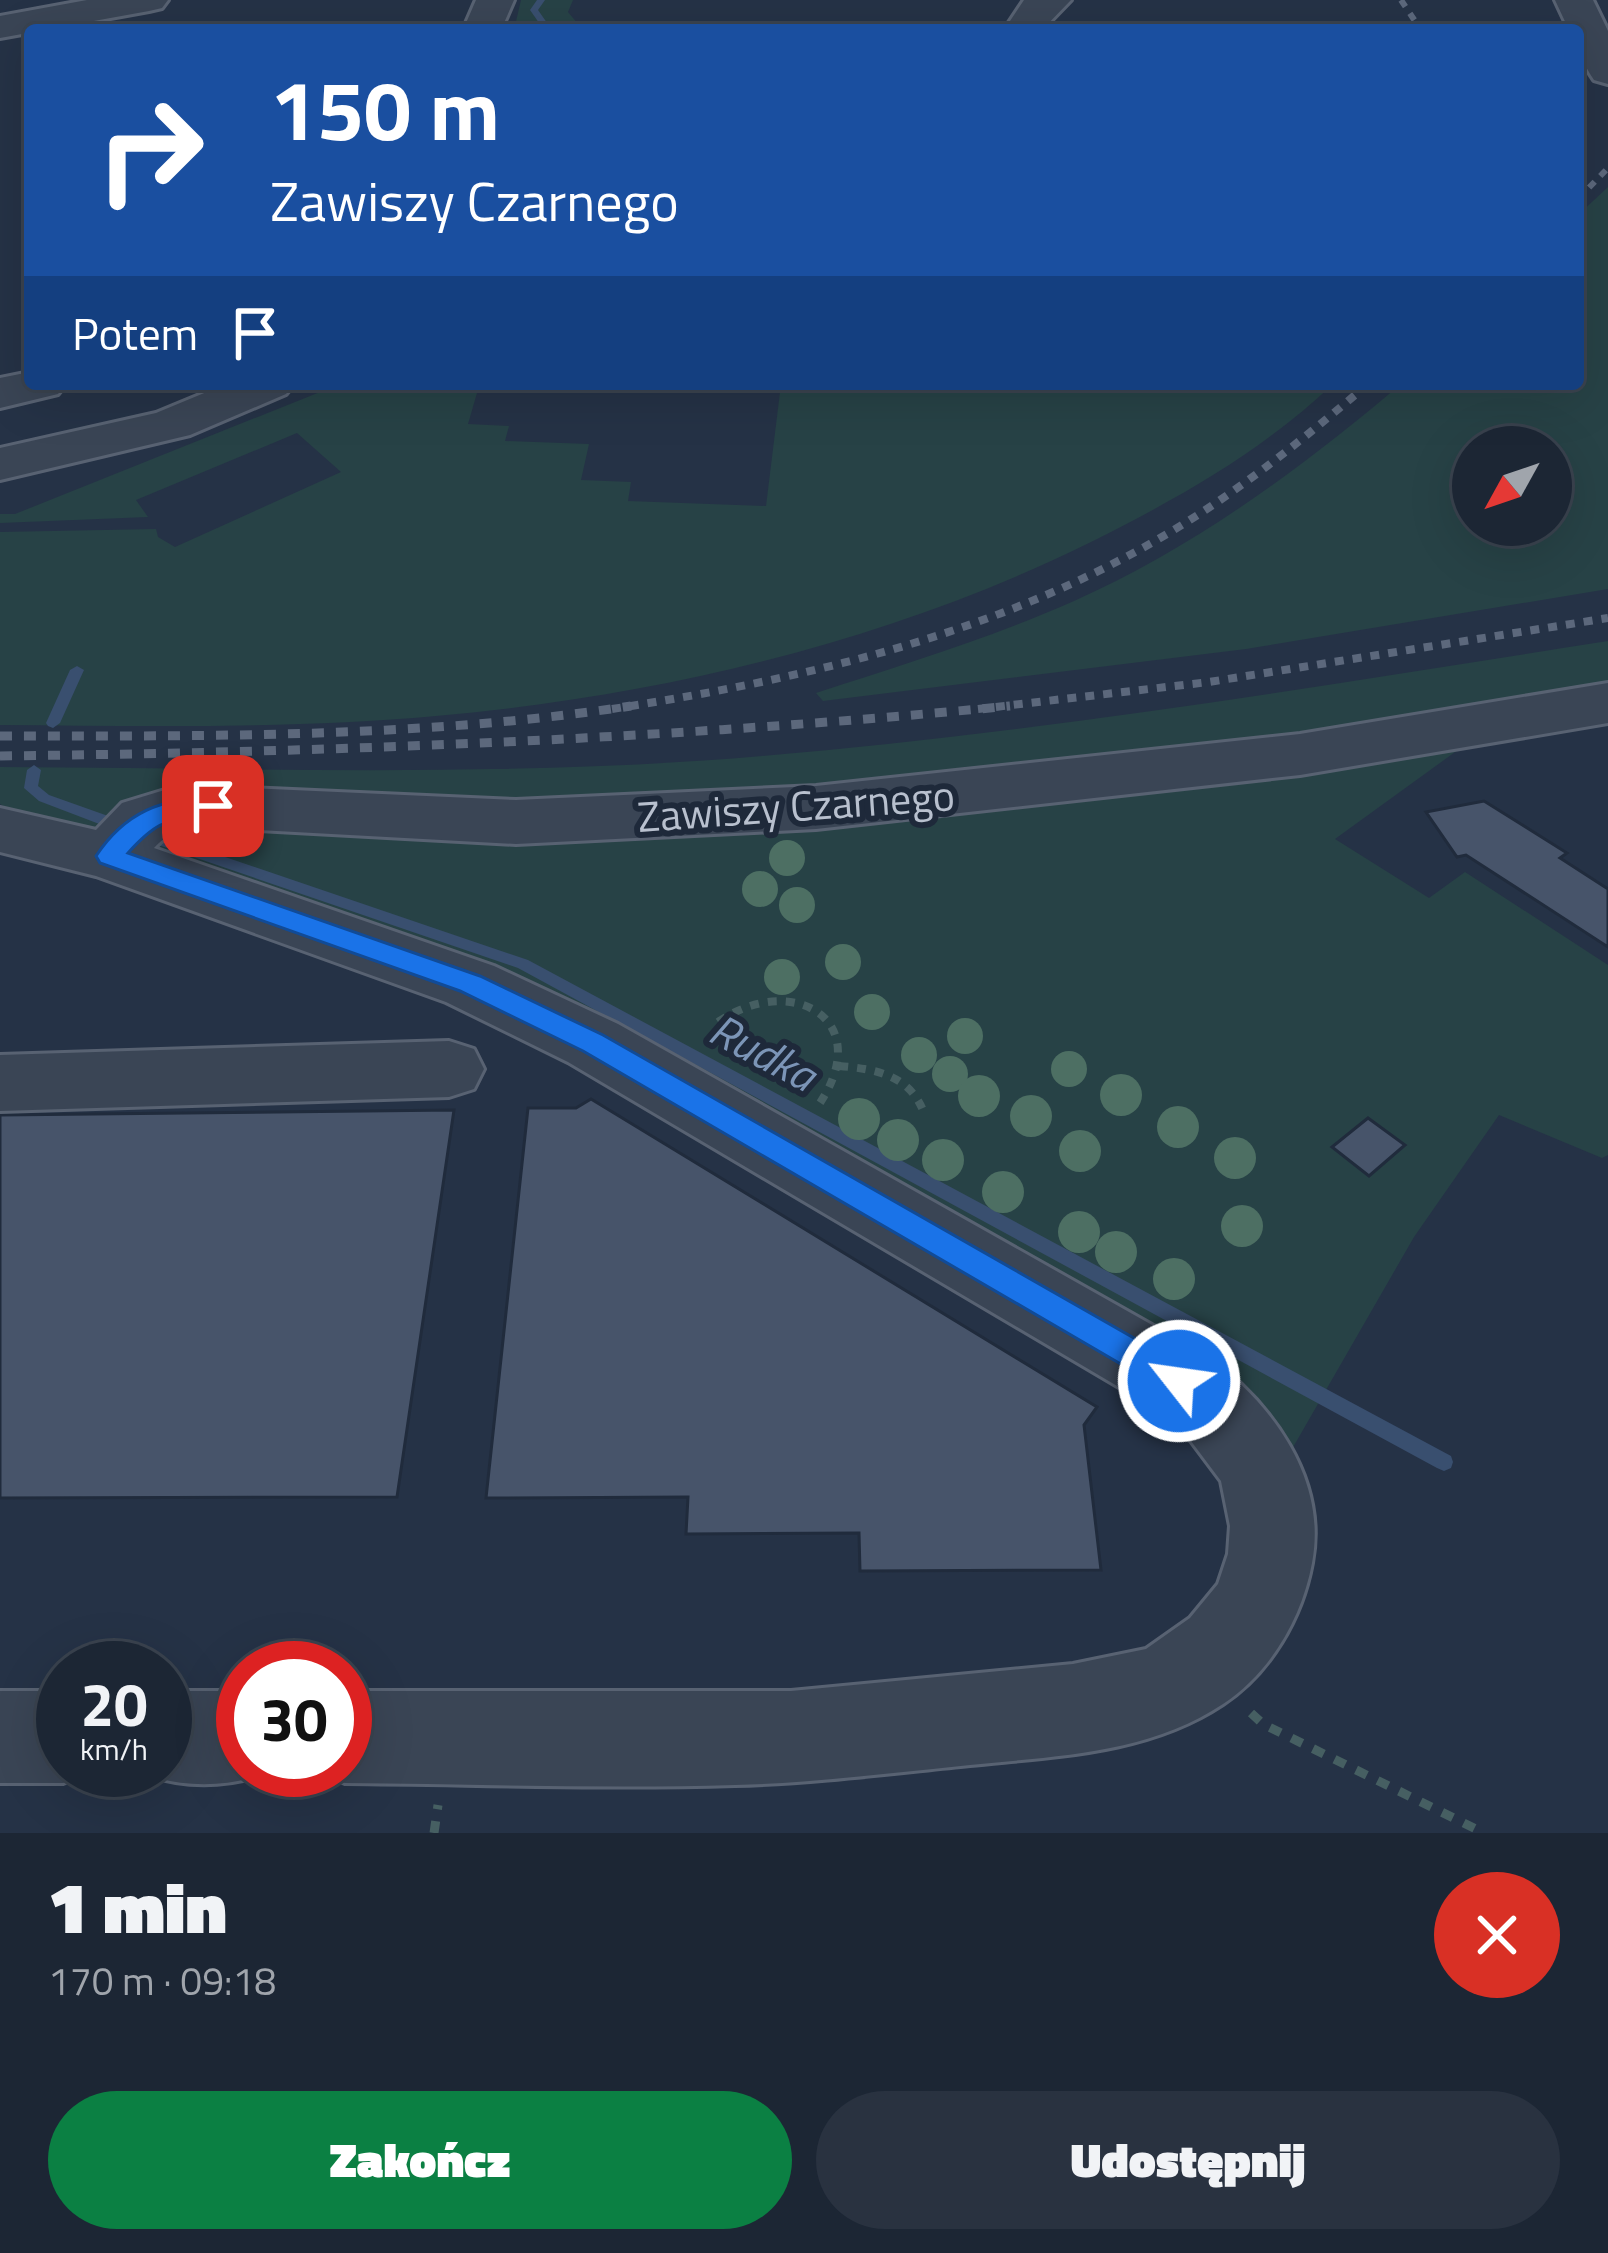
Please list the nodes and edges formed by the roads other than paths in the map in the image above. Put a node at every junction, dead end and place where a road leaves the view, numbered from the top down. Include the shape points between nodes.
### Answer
1 (147, 0) edge
2 (1052, 0) edge
3 (1574, 0) edge
4 (1027, 24) edge
5 (0, 27) edge
6 (1608, 72) edge
7 (254, 390) edge
8 (0, 464) edge
9 (1608, 703) edge
10 (0, 830) edge
11 (123, 841) junction
12 (449, 1069) dead end
13 (0, 1083) edge
14 (0, 1737) edge
15 (36, 1737) edge
16 (372, 1737) edge

1 - 5 street
2 - 4 street
3 - 6 street
7 - 8 street via 172,424
9 - 11 street, Zawiszy Czarnego via 1365,747 983,794 519,822 181,807
10 - 11 street, Zawiszy Czarnego
11 - 16 street via 470,983 593,1043 1011,1282 1216,1408 1241,1434 1271,1500 1270,1564 1246,1620 1202,1666 1138,1698 790,1737
12 - 13 street
14 - 15 street

